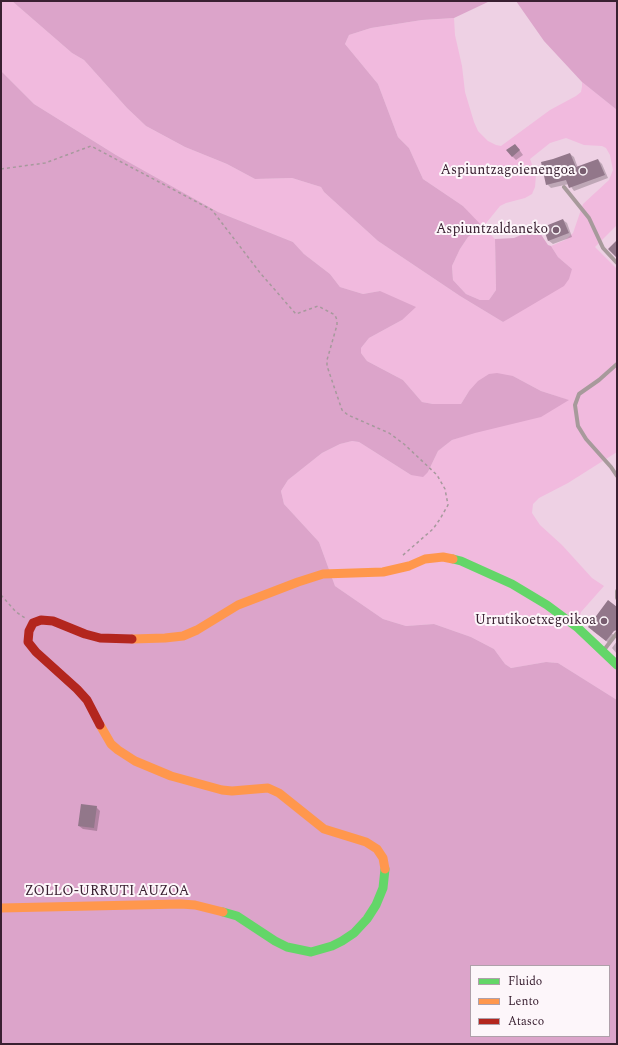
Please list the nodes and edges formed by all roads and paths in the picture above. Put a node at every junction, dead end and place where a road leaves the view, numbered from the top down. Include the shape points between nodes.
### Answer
1 (1, 169) edge
2 (564, 187) dead end
3 (617, 263) edge
4 (617, 364) edge
5 (617, 476) edge
6 (399, 557) dead end
7 (617, 591) edge
8 (1, 595) edge
9 (617, 598) edge
10 (33, 623) junction
11 (617, 633) edge
12 (602, 652) junction
13 (617, 665) edge
14 (1, 908) edge

1 - 6 path via 45,163 91,146 212,210 261,274 296,314 318,306 335,314 337,324 327,366 342,410 389,433 404,444 437,476 445,489 448,505 440,520
2 - 3 lane via 588,218 603,248
4 - 5 lane via 579,394 575,405 578,426
7 - 9 lane
8 - 10 path via 16,612
10 - 12 street via 41,620 53,621 100,638 177,637 197,630 238,606 322,574 383,572 425,559 442,557 461,561 527,593 578,628
10 - 14 street, ZOLLO-URRUTI AUZOA via 28,642 87,700 111,744 118,750 148,768 222,790 268,788 279,793 324,829 366,842 377,849 383,858 385,872 383,888 367,919 342,941 311,952 275,941 237,916 196,905
11 - 12 lane
12 - 13 street

